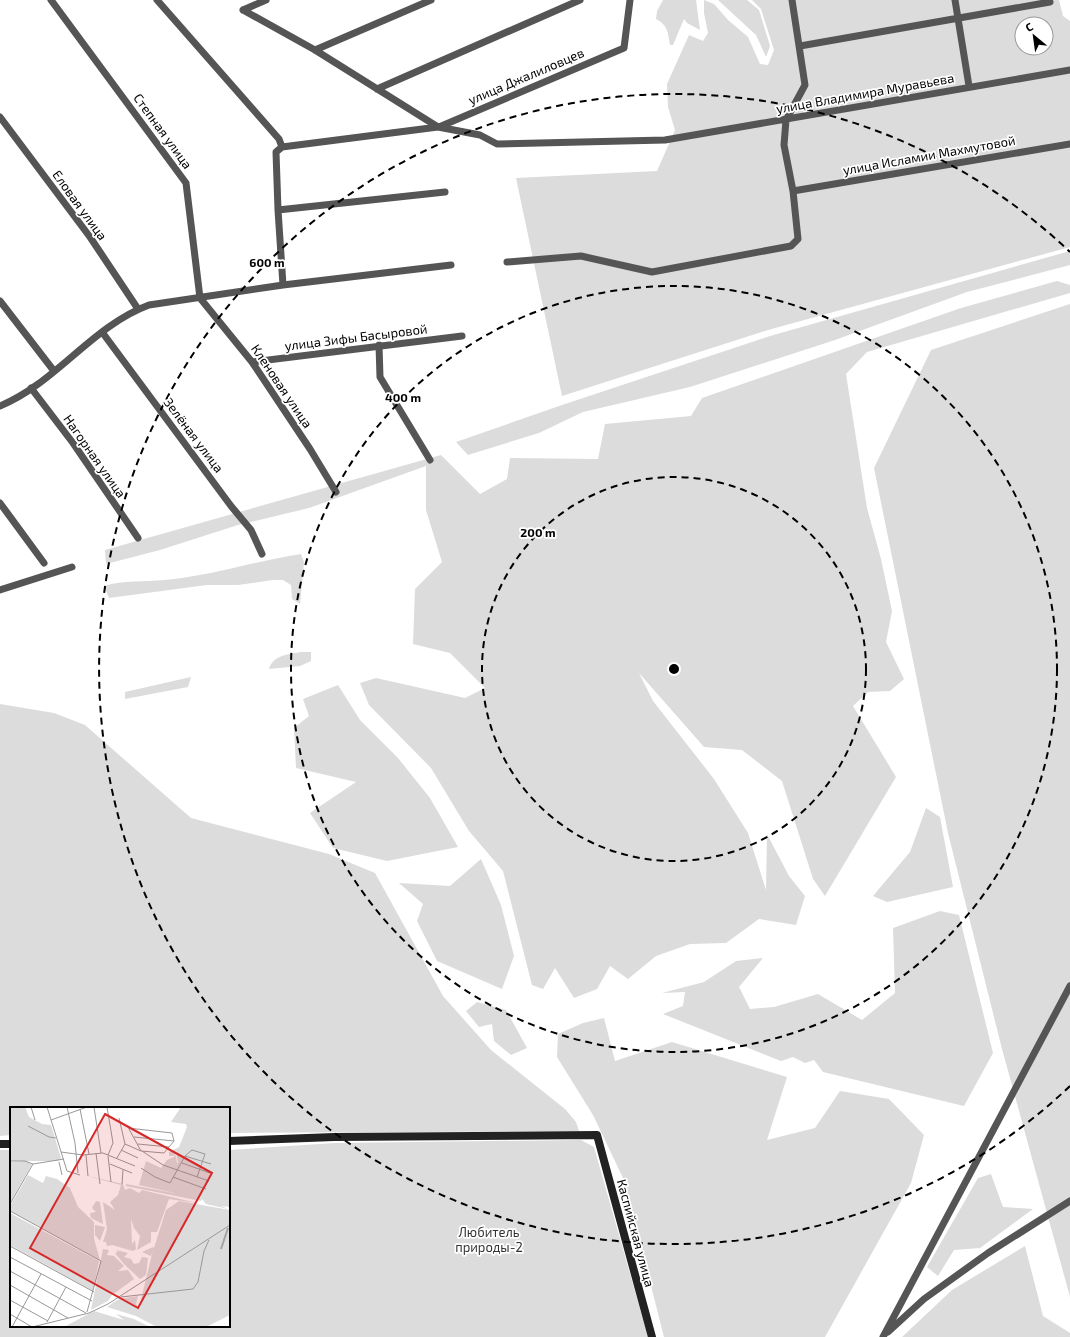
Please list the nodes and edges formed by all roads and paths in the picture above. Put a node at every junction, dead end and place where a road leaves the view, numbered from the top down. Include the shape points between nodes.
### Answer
1 (51, 0) edge
2 (157, 0) edge
3 (266, 0) edge
4 (431, 0) edge
5 (580, 0) edge
6 (630, 0) edge
7 (792, 0) edge
8 (955, 0) edge
9 (1050, 2) dead end
10 (958, 18) junction
11 (800, 46) junction
12 (315, 50) junction
13 (1070, 70) edge
14 (969, 86) junction
15 (377, 89) junction
16 (0, 117) edge
17 (786, 120) junction
18 (438, 127) junction
19 (1070, 144) edge
20 (282, 148) junction
21 (793, 190) junction
22 (445, 192) dead end
23 (278, 210) junction
24 (507, 262) dead end
25 (451, 265) dead end
26 (283, 285) junction
27 (200, 298) junction
28 (0, 301) edge
29 (138, 309) junction
30 (102, 332) junction
31 (462, 336) dead end
32 (379, 345) junction
33 (252, 362) junction
34 (54, 371) junction
35 (31, 388) junction
36 (0, 406) edge
37 (430, 460) dead end
38 (336, 492) dead end
39 (0, 503) edge
40 (138, 538) dead end
41 (262, 554) dead end
42 (44, 563) dead end
43 (72, 567) dead end
44 (0, 590) edge
45 (1070, 986) edge
46 (230, 1141) edge
47 (1070, 1201) edge
48 (883, 1336) edge
49 (652, 1337) edge

1 - 27 street, Степная улица via 186,183
2 - 20 street via 279,139
3 - 12 street via 243,10
4 - 12 street
5 - 15 street
6 - 18 street, улица Джалиловцев via 624,48
7 - 11 street
8 - 10 street
9 - 10 street
10 - 11 street
10 - 14 street
11 - 17 street via 805,85
12 - 15 street
13 - 14 street, улица Владимира Муравьева
14 - 17 street, улица Владимира Муравьева
15 - 18 street
16 - 29 street, Еловая улица via 90,237
17 - 18 street, улица Владимира Муравьева via 665,140 497,144 480,135
17 - 21 street via 784,146
18 - 20 street
19 - 21 street, улица Исламии Махмутовой
20 - 23 street via 276,152
21 - 24 street via 798,239 791,246 652,272 581,256
22 - 23 street
23 - 26 street
25 - 26 street
26 - 27 street
27 - 29 street via 149,305
27 - 33 street, Кленовая улица
28 - 34 street
29 - 30 street
30 - 34 street
30 - 41 street, Зелёная улица via 251,530
31 - 32 street, улица Зифы Басыровой
32 - 33 street, улица Зифы Басыровой
32 - 37 street via 380,377
33 - 38 street, Кленовая улица
34 - 35 street
35 - 36 street
35 - 40 street, Нагорная улица via 73,443
39 - 42 street
43 - 44 street
45 - 48 street
46 - 49 street, Каспийская улица via 334,1137 597,1135
47 - 48 street via 988,1253 924,1299

